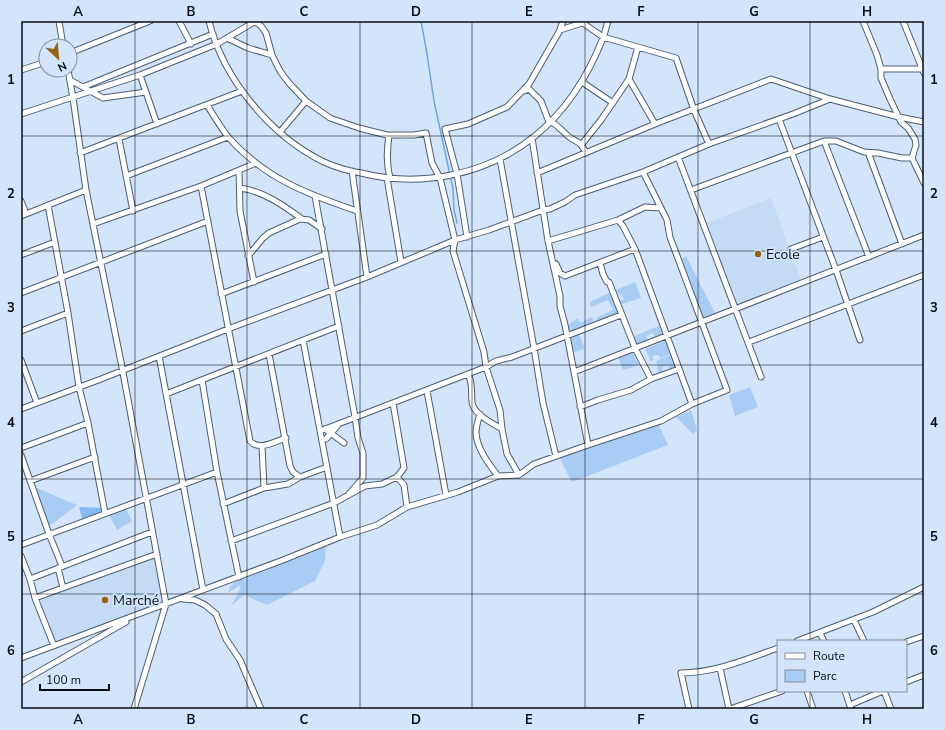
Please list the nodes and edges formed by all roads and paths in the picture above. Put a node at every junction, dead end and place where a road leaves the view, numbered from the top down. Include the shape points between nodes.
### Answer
1 (59, 21) edge
2 (150, 21) edge
3 (179, 21) edge
4 (209, 21) edge
5 (254, 21) edge
6 (563, 21) edge
7 (608, 21) edge
8 (863, 21) edge
9 (903, 21) edge
10 (581, 22) edge
11 (560, 30) junction
12 (213, 34) junction
13 (603, 37) junction
14 (62, 38) edge
15 (227, 38) junction
16 (190, 44) junction
17 (217, 44) junction
18 (638, 47) junction
19 (78, 50) edge
20 (272, 54) junction
21 (21, 63) edge
22 (38, 65) edge
23 (881, 69) junction
24 (22, 70) edge
25 (923, 71) edge
26 (140, 75) junction
27 (629, 79) junction
28 (70, 80) joint
29 (582, 82) junction
30 (83, 87) junction
31 (92, 91) junction
32 (242, 91) junction
33 (146, 92) junction
34 (522, 92) junction
35 (73, 98) junction
36 (830, 99) junction
37 (306, 101) junction
38 (613, 103) junction
39 (207, 105) junction
40 (694, 110) junction
41 (21, 114) edge
42 (899, 117) junction
43 (778, 119) junction
44 (550, 122) junction
45 (924, 122) edge
46 (157, 124) junction
47 (655, 124) junction
48 (280, 132) junction
49 (389, 135) junction
50 (228, 137) junction
51 (119, 138) junction
52 (532, 138) junction
53 (824, 141) junction
54 (582, 144) junction
55 (709, 144) junction
56 (791, 152) junction
57 (868, 152) junction
58 (80, 153) junction
59 (586, 153) junction
60 (678, 157) junction
61 (912, 158) junction
62 (500, 159) junction
63 (256, 163) junction
64 (239, 170) junction
65 (352, 171) junction
66 (643, 172) junction
67 (537, 173) junction
68 (457, 174) junction
69 (126, 176) junction
70 (389, 178) junction
71 (440, 178) junction
72 (924, 183) edge
73 (201, 186) junction
74 (240, 188) junction
75 (86, 190) junction
76 (691, 190) junction
77 (315, 196) junction
78 (21, 201) edge
79 (48, 205) junction
80 (660, 208) junction
81 (358, 210) junction
82 (543, 210) junction
83 (134, 211) junction
84 (24, 215) edge
85 (302, 219) junction
86 (618, 220) junction
87 (208, 221) junction
88 (511, 221) junction
89 (93, 224) junction
90 (322, 229) junction
91 (924, 235) edge
92 (467, 237) junction
93 (823, 237) junction
94 (455, 240) junction
95 (548, 241) junction
96 (55, 242) junction
97 (902, 244) junction
98 (635, 249) junction
99 (791, 249) dead end
100 (326, 254) junction
101 (21, 255) edge
102 (552, 255) junction
103 (248, 256) junction
104 (868, 257) junction
105 (101, 262) junction
106 (401, 262) junction
107 (600, 263) junction
108 (836, 270) junction
109 (924, 275) edge
110 (61, 277) junction
111 (367, 277) junction
112 (254, 282) junction
113 (332, 290) junction
114 (21, 293) edge
115 (221, 294) junction
116 (848, 304) junction
117 (736, 309) junction
118 (68, 313) junction
119 (621, 315) junction
120 (701, 322) junction
121 (339, 326) junction
122 (228, 329) junction
123 (21, 331) edge
124 (667, 335) junction
125 (567, 336) junction
126 (303, 340) junction
127 (860, 340) dead end
128 (749, 342) junction
129 (534, 348) junction
130 (635, 348) junction
131 (269, 354) junction
132 (159, 356) junction
133 (21, 360) edge
134 (235, 367) junction
135 (486, 367) junction
136 (123, 370) junction
137 (679, 370) junction
138 (574, 372) junction
139 (468, 374) junction
140 (761, 377) dead end
141 (651, 379) junction
142 (202, 380) junction
143 (79, 387) junction
144 (427, 391) junction
145 (166, 394) junction
146 (37, 403) junction
147 (393, 403) junction
148 (692, 404) junction
149 (580, 407) junction
150 (21, 409) edge
151 (480, 414) junction
152 (355, 417) junction
153 (88, 422) junction
154 (340, 423) junction
155 (502, 429) junction
156 (322, 430) junction
157 (331, 433) junction
158 (286, 438) junction
159 (326, 439) dead end
160 (344, 443) dead end
161 (588, 445) junction
162 (262, 446) junction
163 (21, 448) edge
164 (21, 455) edge
165 (556, 456) junction
166 (95, 457) junction
167 (327, 467) junction
168 (217, 472) junction
169 (519, 475) junction
170 (498, 476) junction
171 (300, 477) junction
172 (397, 477) junction
173 (30, 481) junction
174 (184, 483) junction
175 (264, 488) junction
176 (349, 494) junction
177 (446, 495) junction
178 (146, 498) junction
179 (334, 503) junction
180 (223, 504) junction
181 (407, 507) junction
182 (105, 513) junction
183 (152, 532) junction
184 (49, 534) junction
185 (340, 537) junction
186 (231, 541) junction
187 (21, 545) edge
188 (157, 554) junction
189 (21, 556) edge
190 (60, 567) junction
191 (239, 577) junction
192 (30, 579) junction
193 (924, 587) edge
194 (63, 588) junction
195 (203, 590) junction
196 (35, 598) junction
197 (181, 598) junction
198 (166, 604) junction
199 (139, 614) junction
200 (854, 620) junction
201 (820, 633) junction
202 (924, 636) edge
203 (800, 640) edge
204 (824, 640) edge
205 (864, 640) edge
206 (907, 642) edge
207 (54, 646) junction
208 (777, 648) edge
209 (21, 658) edge
210 (720, 668) junction
211 (924, 675) edge
212 (21, 682) edge
213 (907, 682) edge
214 (779, 692) edge
215 (807, 692) edge
216 (845, 692) edge
217 (882, 692) edge
218 (884, 692) edge
219 (850, 707) edge
220 (134, 709) edge
221 (261, 709) edge
222 (689, 709) edge
223 (730, 709) edge
224 (813, 709) edge
225 (891, 709) edge

1 - 14 street
2 - 19 street
3 - 16 street
4 - 12 street
5 - 15 street
5 - 20 street via 266,32
6 - 11 street
7 - 13 street
8 - 23 street
9 - 25 street
10 - 11 street
10 - 13 street
11 - 34 street
12 - 16 street
12 - 17 street
13 - 18 street
13 - 29 street
15 - 17 street
15 - 20 street via 248,48
16 - 30 street
17 - 26 street
17 - 32 street
18 - 27 street
18 - 40 street via 676,58
20 - 37 street via 280,71
21 - 24 street
22 - 24 street
23 - 25 street
23 - 42 street via 881,78
26 - 31 street
26 - 33 street
27 - 38 street
27 - 47 street
28 - 30 street
28 - 35 street
29 - 38 street
29 - 44 street
30 - 31 street
31 - 33 street via 103,98
31 - 35 street
32 - 39 street
32 - 48 street
33 - 46 street
34 - 44 street via 529,89 541,101
34 - 68 street via 499,111 468,124 445,129
35 - 41 street
35 - 58 street
36 - 40 street via 771,79
36 - 42 street
36 - 43 street
37 - 48 street
37 - 49 street via 330,118
38 - 54 street
39 - 46 street
39 - 50 street
40 - 47 street
40 - 55 street
42 - 45 street
42 - 61 street via 915,139
43 - 55 street
43 - 56 street
44 - 52 street
44 - 54 street via 560,126 568,136
46 - 51 street
47 - 59 street
48 - 65 street via 324,162
49 - 70 street via 386,160
49 - 71 street via 414,135 426,132 432,163
50 - 63 street
50 - 69 street
51 - 58 street
51 - 69 street
52 - 62 street
52 - 67 street
53 - 56 street
53 - 57 street via 836,141
53 - 104 street
54 - 59 street
55 - 60 street
56 - 76 street
56 - 93 street
57 - 61 street
57 - 97 street
58 - 75 street
59 - 67 street
60 - 66 street
60 - 76 street
61 - 72 street
62 - 68 street
62 - 88 street
63 - 64 street
63 - 77 street via 300,191
64 - 73 street
64 - 74 street
65 - 70 street
65 - 81 street
66 - 80 street
66 - 82 street via 575,195 565,202
67 - 82 street
68 - 71 street
68 - 92 street
69 - 83 street
70 - 71 street
70 - 106 street
71 - 94 street
73 - 83 street
73 - 87 street
74 - 85 street via 269,197
74 - 103 street via 240,211
75 - 79 street
75 - 89 street
76 - 117 street
77 - 81 street
77 - 90 street
78 - 84 street
79 - 84 street
79 - 96 street
80 - 86 street via 645,207
80 - 120 street via 667,220 670,237
81 - 111 street
82 - 88 street
82 - 95 street
83 - 89 street
85 - 90 street via 309,220
85 - 103 street via 269,233
86 - 95 street
86 - 98 street
87 - 105 street
87 - 115 street
88 - 92 street
88 - 129 street
89 - 105 street
90 - 100 street
91 - 97 street
92 - 94 street
93 - 99 street
93 - 108 street
94 - 106 street
94 - 135 street via 453,250 484,352
95 - 102 street
96 - 101 street
96 - 110 street
97 - 104 street
98 - 107 street
98 - 124 street
100 - 112 street
100 - 113 street
102 - 107 street via 560,273 565,276
102 - 125 street
103 - 112 street
104 - 108 street
105 - 110 street
105 - 136 street
106 - 111 street
107 - 119 street
108 - 116 street
108 - 117 street
109 - 116 street
110 - 114 street
110 - 118 street
111 - 113 street
112 - 115 street
113 - 121 street
113 - 122 street
115 - 122 street
116 - 127 street
116 - 128 street
117 - 120 street
117 - 128 street
118 - 123 street
118 - 143 street
119 - 125 street
119 - 130 street
120 - 124 street
120 - 148 street via 727,390
121 - 126 street
121 - 152 street
122 - 132 street
122 - 134 street
124 - 130 street
124 - 137 street
125 - 129 street
125 - 138 street
126 - 131 street
126 - 156 street
128 - 140 street
129 - 135 street
129 - 165 street via 542,403
130 - 138 street
130 - 141 street
131 - 134 street
131 - 158 street
132 - 136 street
132 - 145 street
133 - 146 street
134 - 142 street
134 - 162 street via 250,442 255,446
135 - 139 street
135 - 155 street via 500,410
136 - 143 street
136 - 178 street
137 - 141 street
137 - 148 street
138 - 149 street
139 - 144 street
139 - 151 street via 472,388 472,404
141 - 149 street via 631,390
142 - 145 street
142 - 168 street
143 - 146 street
143 - 153 street
144 - 147 street
144 - 177 street
145 - 174 street
146 - 150 street
147 - 152 street
147 - 172 street via 404,468
148 - 161 street via 661,421
149 - 161 street
151 - 155 street
151 - 170 street via 476,433 479,444 486,460
152 - 154 street
152 - 176 street via 363,454 364,478
153 - 163 street
153 - 166 street
154 - 156 street
154 - 157 street
155 - 169 street via 507,454
156 - 157 street
156 - 167 street
157 - 159 street
157 - 160 street
158 - 162 street
158 - 171 street via 291,469
161 - 165 street
162 - 175 street
164 - 173 street
165 - 169 street via 534,464
166 - 173 street
166 - 182 street
167 - 171 street
167 - 179 street
168 - 174 street
168 - 180 street
169 - 170 street
170 - 177 street
171 - 175 street via 288,484
172 - 176 street via 382,484 365,486
172 - 181 street via 404,486
173 - 184 street
174 - 178 street
174 - 195 street
175 - 180 street
176 - 179 street
177 - 181 street
178 - 182 street
178 - 183 street
179 - 185 street
179 - 186 street
180 - 186 street
181 - 185 street via 377,525
182 - 184 street
183 - 188 street
183 - 190 street
184 - 187 street
184 - 190 street
185 - 191 street
186 - 191 street
188 - 194 street
188 - 198 street
189 - 192 street
190 - 192 street
190 - 194 street
191 - 195 street
192 - 196 street
193 - 200 street
194 - 196 street
195 - 197 street
196 - 207 street
197 - 198 street
197 - 221 street via 205,605 216,614
198 - 199 street
198 - 220 street
199 - 207 street
199 - 212 street
200 - 201 street
200 - 205 street
201 - 203 street
201 - 204 street
202 - 206 street
207 - 209 street
208 - 210 street
210 - 222 street via 681,673
210 - 223 street
211 - 213 street
214 - 223 street
215 - 224 street
216 - 219 street
217 - 219 street
218 - 225 street

